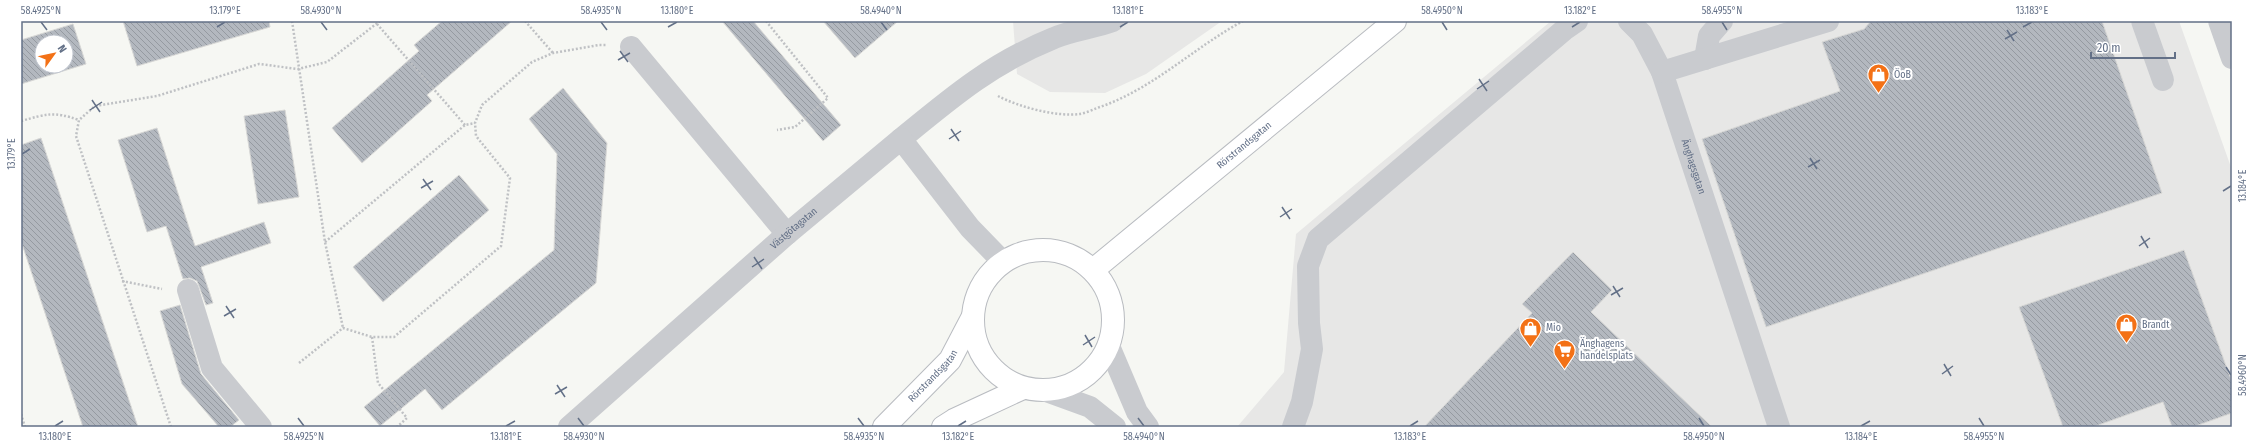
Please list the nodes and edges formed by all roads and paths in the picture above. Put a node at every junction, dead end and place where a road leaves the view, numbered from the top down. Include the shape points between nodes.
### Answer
1 (292, 21) edge
2 (380, 21) edge
3 (525, 21) edge
4 (766, 21) edge
5 (1243, 21) edge
6 (1395, 21) edge
7 (1577, 21) edge
8 (1629, 21) edge
9 (1722, 21) edge
10 (1828, 21) edge
11 (2142, 21) edge
12 (2219, 21) edge
13 (1101, 23) edge
14 (377, 24) junction
15 (631, 47) joint
16 (553, 54) junction
17 (2232, 58) edge
18 (1705, 60) junction
19 (298, 69) junction
20 (1662, 72) junction
21 (2163, 80) dead end
22 (972, 82) junction
23 (79, 120) junction
24 (21, 121) edge
25 (475, 123) junction
26 (465, 125) junction
27 (777, 130) dead end
28 (901, 139) junction
29 (788, 234) junction
30 (325, 242) junction
31 (1003, 262) junction
32 (1093, 270) junction
33 (122, 281) junction
34 (188, 290) joint
35 (972, 318) junction
36 (343, 328) junction
37 (372, 337) junction
38 (1108, 346) junction
39 (299, 363) dead end
40 (1023, 388) junction
41 (1046, 391) junction
42 (21, 414) edge
43 (25, 427) edge
44 (171, 427) edge
45 (261, 427) edge
46 (397, 427) edge
47 (569, 427) edge
48 (884, 427) edge
49 (943, 427) edge
50 (1115, 427) edge
51 (1148, 427) edge
52 (1293, 427) edge
53 (1778, 427) edge

1 - 19 path
2 - 14 path
3 - 16 path
4 - 27 path via 828,98 795,127
5 - 22 path via 1116,102 1080,114 1040,111 1014,104
6 - 32 main road, Rörstrandsgatan
7 - 52 street via 1318,238 1308,266 1311,356 1302,402
8 - 20 street, Änghagsgatan via 1642,34
9 - 18 street via 1709,36
10 - 18 street
11 - 21 street
12 - 17 street
13 - 22 street, Västgötagatan via 1056,36 1029,48
14 - 19 path via 327,62
14 - 26 path
15 - 16 path via 599,45
15 - 29 street
16 - 25 path via 532,62 482,105
18 - 20 street
19 - 23 path via 259,64 157,96 95,106
19 - 30 path
20 - 53 street, Änghagsgatan
22 - 28 street, Västgötagatan
23 - 24 path via 60,113
23 - 33 path via 76,136
25 - 26 path
25 - 37 path via 476,136 510,178 501,246 394,336
26 - 30 path
28 - 29 street, Västgötagatan
28 - 31 street via 970,228
29 - 47 street, Västgötagatan
30 - 36 path
31 - 32 main road, Rörstrandsgatan via 1017,254 1033,250 1050,250 1065,253
31 - 35 main road, Rörstrandsgatan via 987,277 976,296
32 - 38 main road, Rörstrandsgatan via 1110,298 1113,330
33 - 34 path via 158,289
33 - 44 path
34 - 45 street via 212,368
35 - 40 main road, Rörstrandsgatan via 975,341 985,362 1002,378
35 - 48 main road, Rörstrandsgatan via 950,360
36 - 37 path
36 - 39 path
37 - 46 path via 378,383 407,418
38 - 41 main road, Rörstrandsgatan via 1099,364 1084,378 1066,387
38 - 51 street via 1137,412
40 - 41 main road, Rörstrandsgatan
40 - 49 main road
41 - 50 street via 1090,407
42 - 43 path

